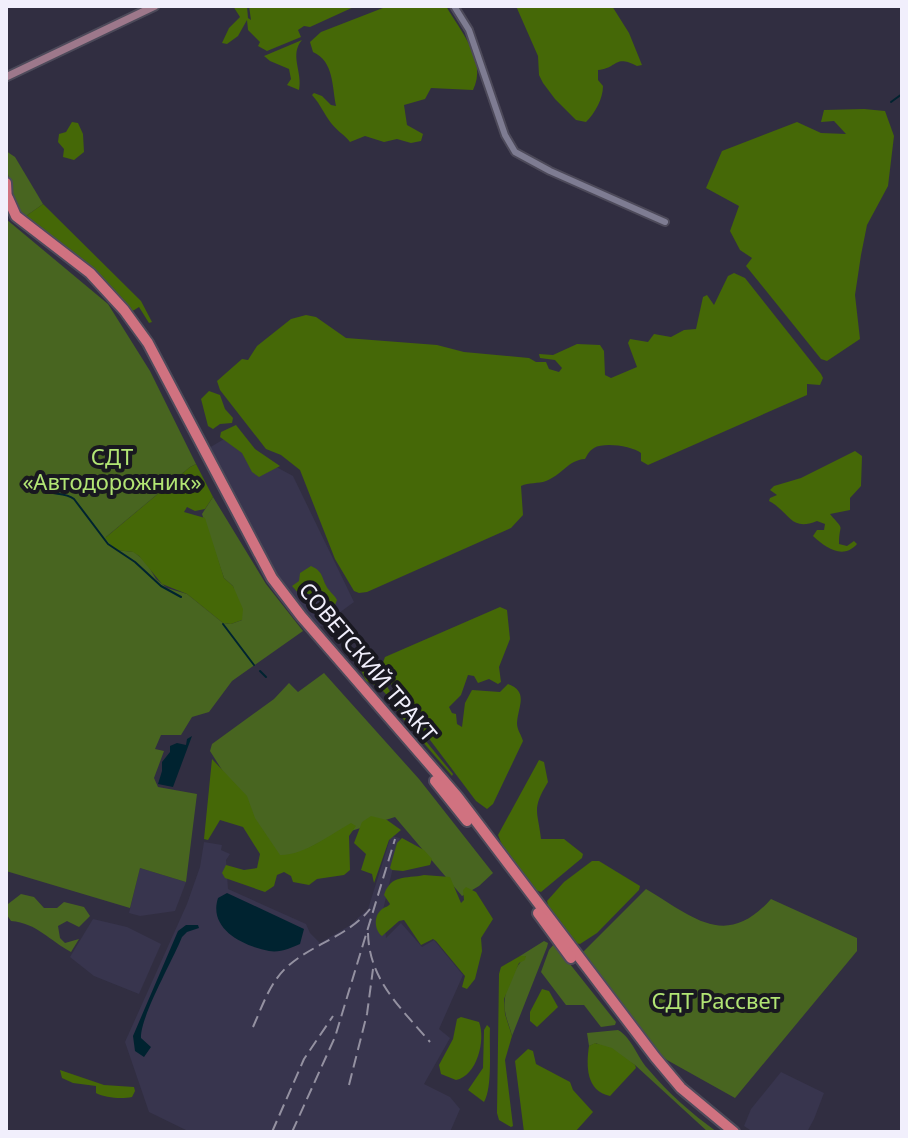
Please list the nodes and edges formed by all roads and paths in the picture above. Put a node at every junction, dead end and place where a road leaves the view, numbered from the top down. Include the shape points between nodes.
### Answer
1 (155, 6) edge
2 (454, 6) edge
3 (6, 77) edge
4 (6, 183) edge
5 (7, 201) edge
6 (6, 215) edge
7 (665, 222) dead end
8 (311, 632) junction
9 (724, 1132) edge
10 (734, 1132) edge

1 - 3 main road
2 - 7 street via 469,30 515,152
4 - 5 highway
5 - 8 highway, СОВЕТСКИЙ ТРАКТ via 16,216 108,290 148,343 267,571
6 - 8 highway, СОВЕТСКИЙ ТРАКТ via 80,270 120,314 263,573
8 - 9 highway, СОВЕТСКИЙ ТРАКТ via 451,801 649,1061
8 - 10 highway, СОВЕТСКИЙ ТРАКТ via 457,796 681,1088

